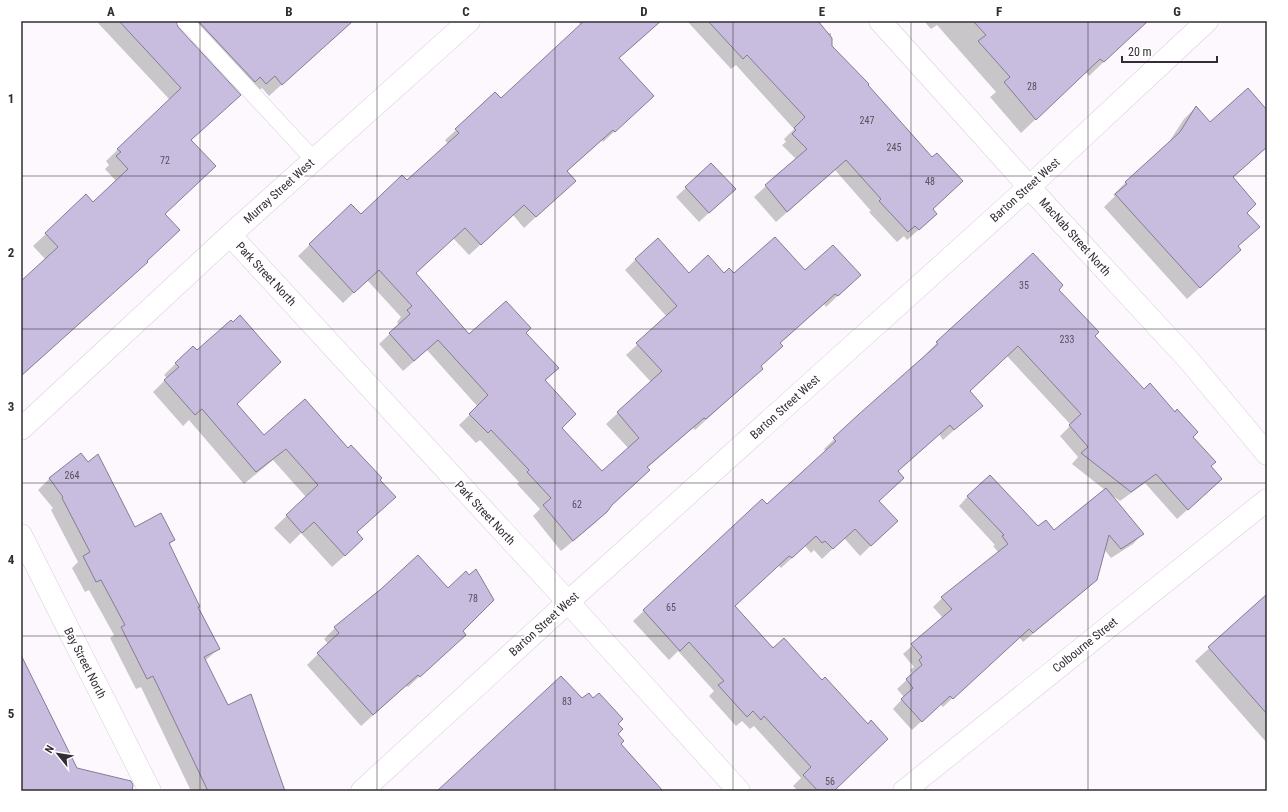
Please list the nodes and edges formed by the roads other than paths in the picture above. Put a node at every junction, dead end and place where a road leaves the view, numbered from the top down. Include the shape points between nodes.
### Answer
1 (185, 21) edge
2 (469, 21) edge
3 (880, 21) edge
4 (1207, 21) edge
5 (314, 160) junction
6 (1029, 187) junction
7 (230, 235) junction
8 (21, 428) edge
9 (1267, 454) edge
10 (1267, 500) edge
11 (21, 534) edge
12 (568, 602) junction
13 (150, 791) edge
14 (362, 791) edge
15 (740, 791) edge
16 (904, 791) edge

1 - 5 lane
2 - 5 street, Murray Street West
3 - 6 street, MacNab Street North
4 - 6 street, Barton Street West
5 - 7 street, Murray Street West
6 - 9 street, MacNab Street North via 1187,358
6 - 12 street, Barton Street West
7 - 8 street, Murray Street West
7 - 12 street, Park Street North
10 - 16 street, Colbourne Street
11 - 13 street, Bay Street North
12 - 14 street, Barton Street West
12 - 15 street, Park Street North

